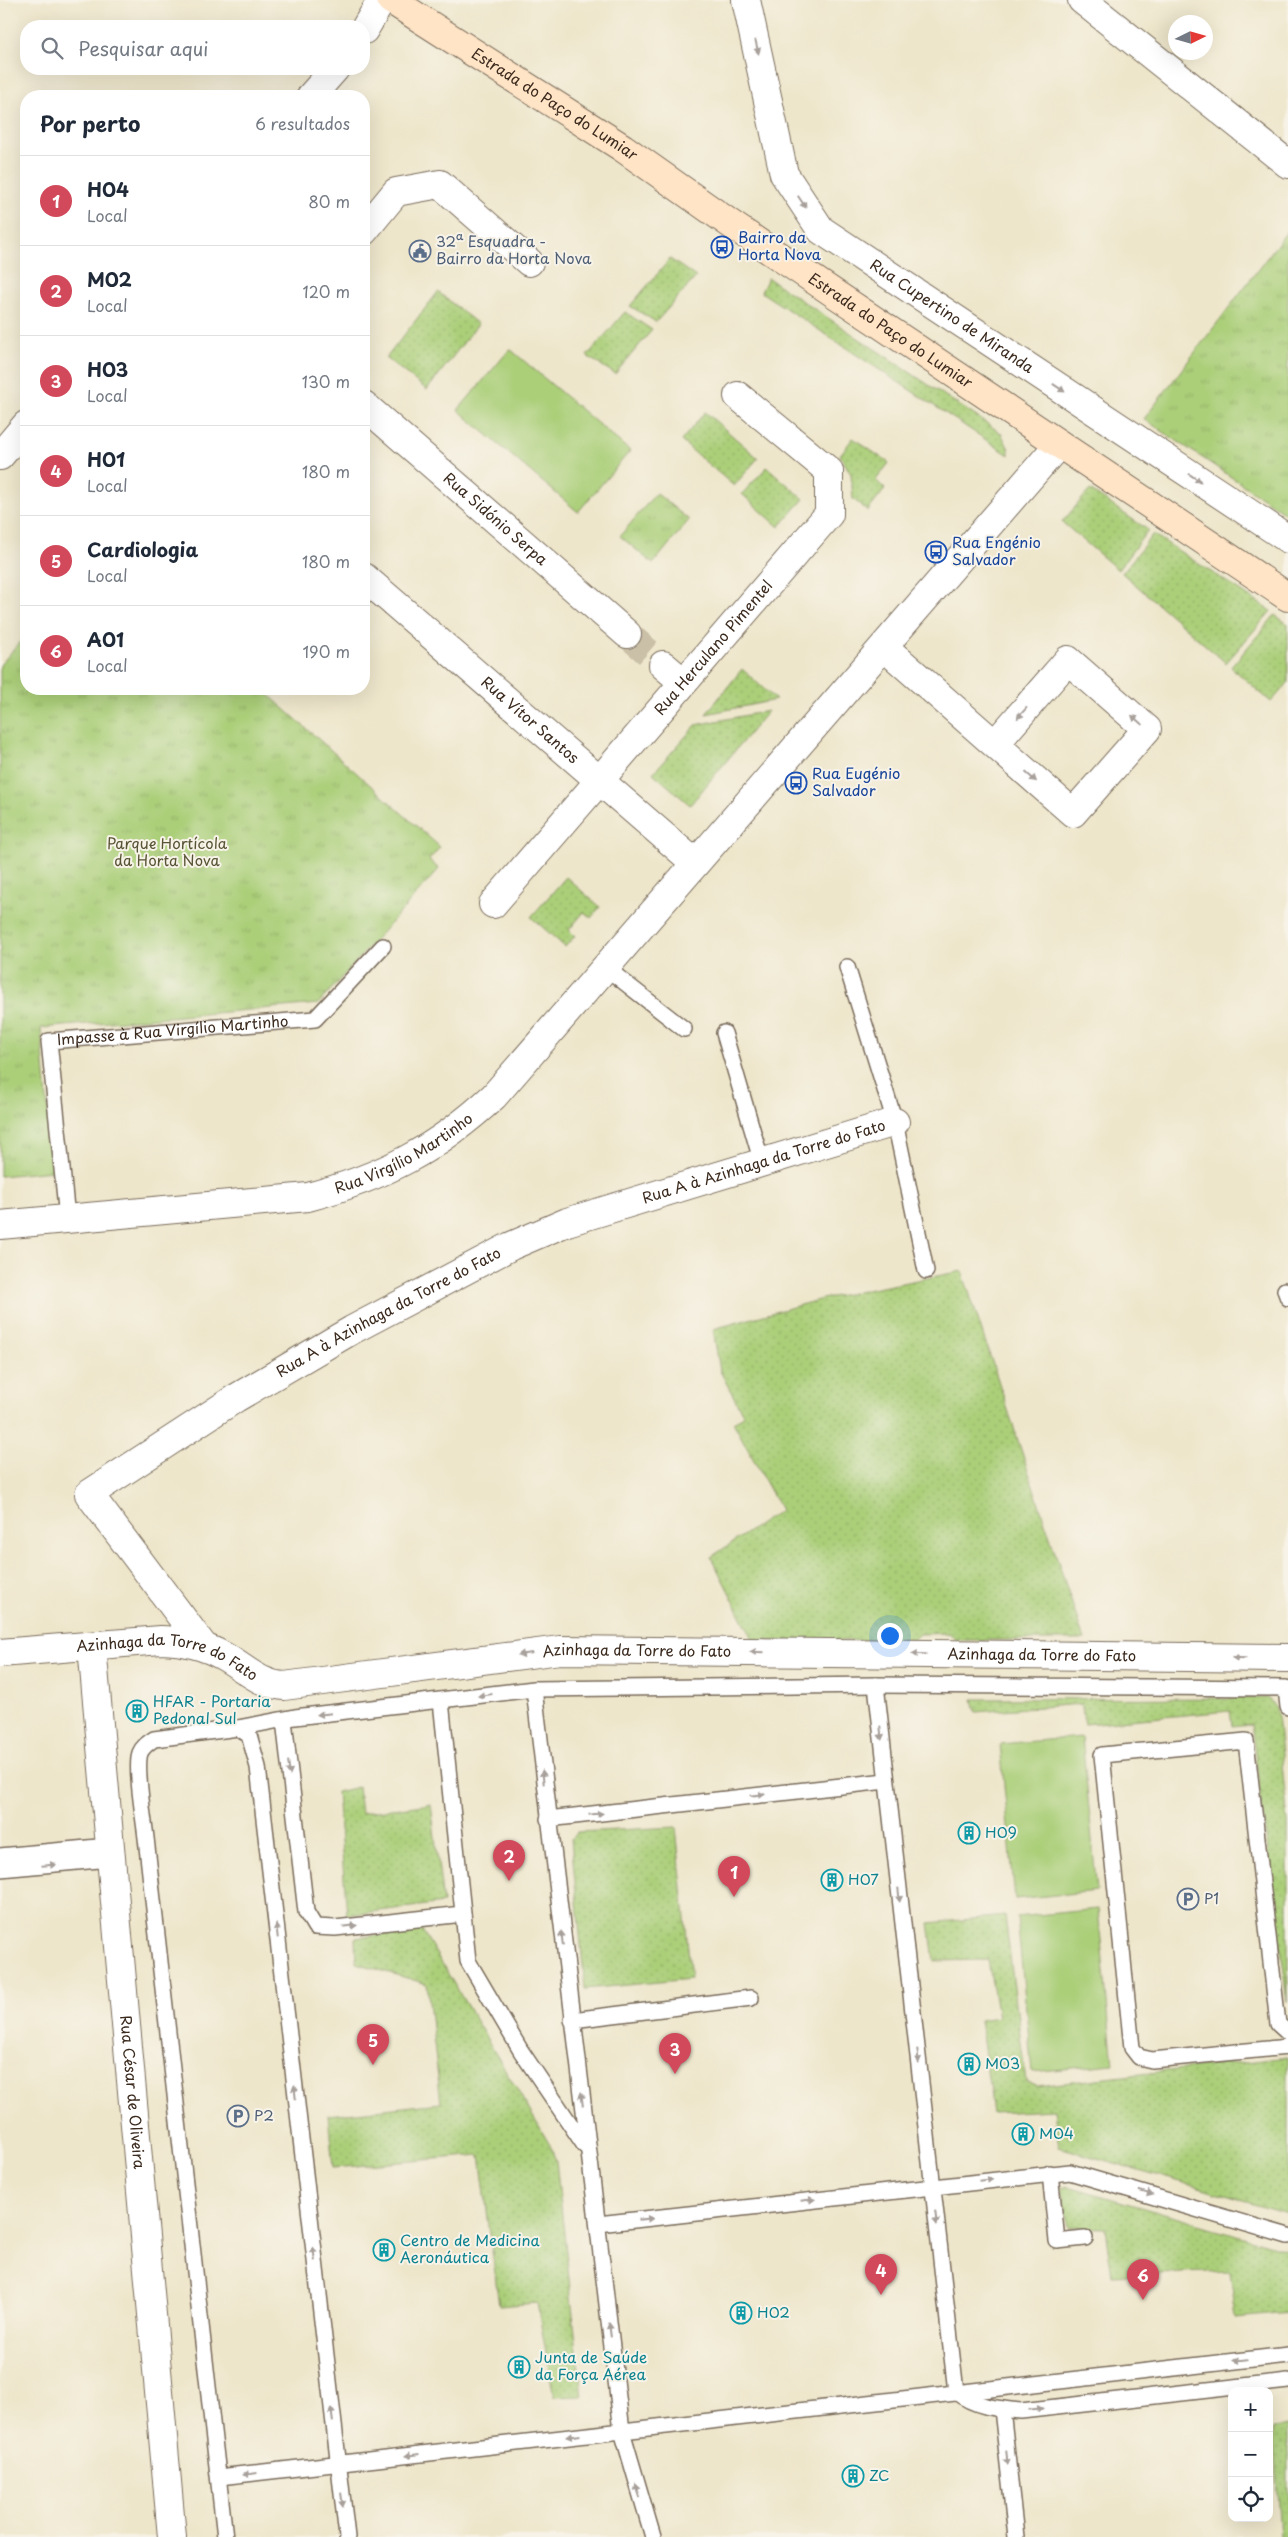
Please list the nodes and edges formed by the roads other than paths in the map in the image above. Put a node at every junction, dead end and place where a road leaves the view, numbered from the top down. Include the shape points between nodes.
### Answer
1 (382, 0) edge
2 (391, 0) edge
3 (746, 0) edge
4 (1082, 0) edge
5 (370, 20) edge
6 (329, 75) edge
7 (316, 90) edge
8 (1288, 164) edge
9 (370, 224) edge
10 (529, 262) dead end
11 (738, 396) dead end
12 (370, 410) edge
13 (20, 432) edge
14 (1059, 444) junction
15 (0, 456) edge
16 (1288, 539) edge
17 (370, 582) edge
18 (1288, 598) edge
19 (627, 634) tunnel mouth
20 (884, 647) junction
21 (663, 665) tunnel mouth
22 (683, 682) junction
23 (995, 744) junction
24 (599, 780) junction
25 (695, 863) junction
26 (493, 904) dead end
27 (383, 946) dead end
28 (605, 967) junction
29 (847, 967) dead end
30 (684, 1029) dead end
31 (724, 1032) dead end
32 (895, 1122) junction
33 (762, 1163) junction
34 (67, 1218) junction
35 (0, 1225) edge
36 (926, 1271) dead end
37 (92, 1646) junction
38 (204, 1647) junction
39 (0, 1653) edge
40 (1288, 1658) edge
41 (876, 1685) junction
42 (534, 1689) junction
43 (440, 1701) junction
44 (1288, 1707) edge
45 (284, 1720) junction
46 (238, 1728) junction
47 (886, 1781) junction
48 (548, 1819) junction
49 (110, 1853) junction
50 (0, 1856) edge
51 (0, 1869) edge
52 (463, 1914) junction
53 (751, 1998) dead end
54 (572, 2020) junction
55 (1288, 2034) edge
56 (1288, 2047) edge
57 (588, 2150) junction
58 (1050, 2173) junction
59 (932, 2186) junction
60 (598, 2224) junction
61 (1288, 2236) edge
62 (1085, 2238) dead end
63 (1288, 2355) edge
64 (1177, 2367) junction
65 (1288, 2381) edge
66 (956, 2392) junction
67 (1180, 2392) junction
68 (1002, 2409) junction
69 (622, 2431) junction
70 (338, 2464) junction
71 (219, 2477) junction
72 (172, 2537) edge
73 (225, 2537) edge
74 (347, 2537) edge
75 (653, 2537) edge
76 (1016, 2537) edge

1 - 5 street
2 - 14 street, Estrada do Paço do Lumiar via 623,148 734,227
3 -> 16 street, Rua Cupertino de Miranda via 784,174 821,230
4 - 8 street
6 - 7 street
9 - 10 street via 396,192 440,184
11 - 22 street, Rua Herculano Pimentel via 829,471 829,514
12 - 19 street, Rua Sidónio Serpa
13 - 15 street
14 - 18 street, Estrada do Paço do Lumiar
14 - 20 street
17 - 24 street, Rua Vítor Santos
20 - 23 street
20 - 25 street
21 - 22 street
22 - 24 street, Rua Herculano Pimentel
23 -> 23 street via 1073,813 1147,729 1068,660
24 - 25 street, Rua Vítor Santos
24 - 26 street, Rua Herculano Pimentel
25 - 28 street, Rua Virgílio Martinho
27 - 34 lane, Impasse à Rua Virgílio Martinho via 316,1019 49,1041
28 - 30 lane
28 - 34 street, Rua Virgílio Martinho via 494,1096 465,1123 432,1146 377,1175 308,1197
29 - 32 lane, Rua A à Azinhaga da Torre do Fato
31 - 33 lane
32 - 33 street, Rua A à Azinhaga da Torre do Fato
32 - 36 lane, Rua A à Azinhaga da Torre do Fato
33 - 38 street, Rua A à Azinhaga da Torre do Fato via 567,1222 511,1246 352,1330 89,1494
34 - 35 street, Rua Virgílio Martinho
37 - 38 street, Azinhaga da Torre do Fato via 182,1640
37 - 39 street, Azinhaga da Torre do Fato
37 - 49 street, Rua César de Oliveira
40 -> 38 street, Azinhaga da Torre do Fato via 560,1650 284,1686 260,1681
41 - 42 lane
41 - 44 lane via 1286,1688
41 -> 47 lane
42 -> 43 lane
48 -> 42 lane
43 -> 45 lane
43 - 52 lane
45 - 46 lane
45 -> 52 lane via 306,1912 315,1927 324,1929
70 -> 46 lane via 258,1766 249,1735
46 - 71 lane via 154,1739 144,1745 140,1754 145,1828
48 -> 47 lane
47 -> 59 lane
54 -> 48 lane
49 - 50 lane
51 -> 49 lane
49 - 72 street, Rua César de Oliveira
52 - 57 lane via 468,1961 477,1978
53 - 54 lane
57 -> 54 lane
55 - 56 lane via 1278,2024 1246,1741 1102,1756 1132,2048 1139,2057 1152,2060
57 - 60 lane
59 -> 58 lane
58 -> 61 lane via 1085,2175
58 - 62 lane via 1057,2241
60 -> 59 lane
59 -> 66 lane
69 -> 60 lane
63 -> 64 lane
64 - 66 lane
64 - 67 lane
65 - 67 lane
66 - 68 lane via 967,2401
66 - 69 lane
68 -> 67 lane via 1021,2411
68 -> 76 lane
69 -> 70 lane
75 -> 69 lane
70 -> 71 lane
70 -> 74 lane
71 - 73 lane

